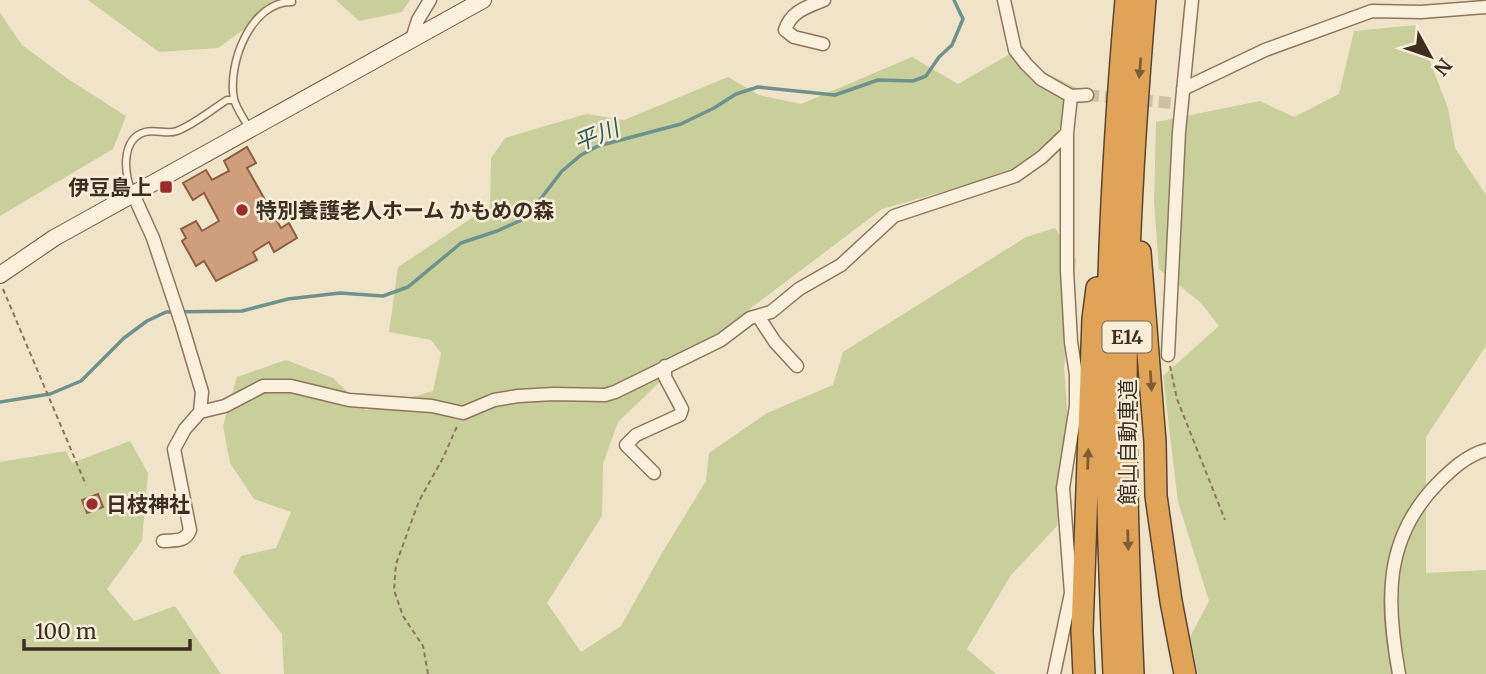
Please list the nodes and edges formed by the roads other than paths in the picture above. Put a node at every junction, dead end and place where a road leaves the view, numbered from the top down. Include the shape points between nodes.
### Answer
1 (430, 0) edge
2 (483, 0) edge
3 (824, 0) edge
4 (1004, 0) edge
5 (1126, 0) edge
6 (1145, 0) edge
7 (1192, 0) edge
8 (292, 2) edge
9 (1486, 7) edge
10 (412, 39) junction
11 (822, 44) dead end
12 (1183, 89) junction
13 (1087, 95) tunnel mouth
14 (1071, 96) junction
15 (234, 100) junction
16 (250, 130) junction
17 (1067, 133) junction
18 (1123, 166) junction
19 (134, 194) junction
20 (0, 275) edge
21 (758, 316) junction
22 (1168, 355) road end
23 (665, 366) junction
24 (797, 366) dead end
25 (200, 412) junction
26 (1486, 450) edge
27 (654, 473) dead end
28 (1156, 496) junction
29 (163, 541) dead end
30 (1054, 674) edge
31 (1084, 674) edge
32 (1114, 674) edge
33 (1133, 674) edge
34 (1172, 674) edge
35 (1185, 674) edge
36 (1399, 674) edge

1 - 10 street
2 - 10 street
3 - 11 street via 798,10 785,30
4 - 14 street via 1015,50 1041,79
5 - 18 highway, 館山自動車道 / E14
6 -> 18 highway, 館山自動車道 / E14
7 - 12 street
8 - 15 lane via 260,16 245,33 236,59
9 - 12 street via 1372,11 1265,50
10 - 16 street
12 - 22 street via 1177,104
13 - 14 street
14 - 17 street
15 - 16 lane
15 - 19 lane via 172,133 144,132 136,137 127,151 126,171
16 - 19 street
17 - 21 street via 1015,176 894,216 841,265
17 - 30 street via 1067,270 1076,406 1063,488 1071,593
18 -> 28 highway via 1151,391
31 -> 18 highway via 1093,319
18 - 32 highway, 館山自動車道 / E14 via 1108,278 1108,525
18 -> 33 highway, 館山自動車道 / E14
19 - 20 street via 54,238
19 - 25 street via 181,322 202,392
21 - 23 street via 721,340
21 - 24 street
23 - 25 street via 605,395 518,396 463,413 349,400 291,386 263,386 225,406
23 - 27 street via 665,377 682,409 680,415 636,435 626,445
25 - 29 street via 174,449 190,530 181,540
26 - 36 street via 1454,466 1427,493 1404,528 1392,570 1390,627
28 - 34 highway
28 - 35 highway

